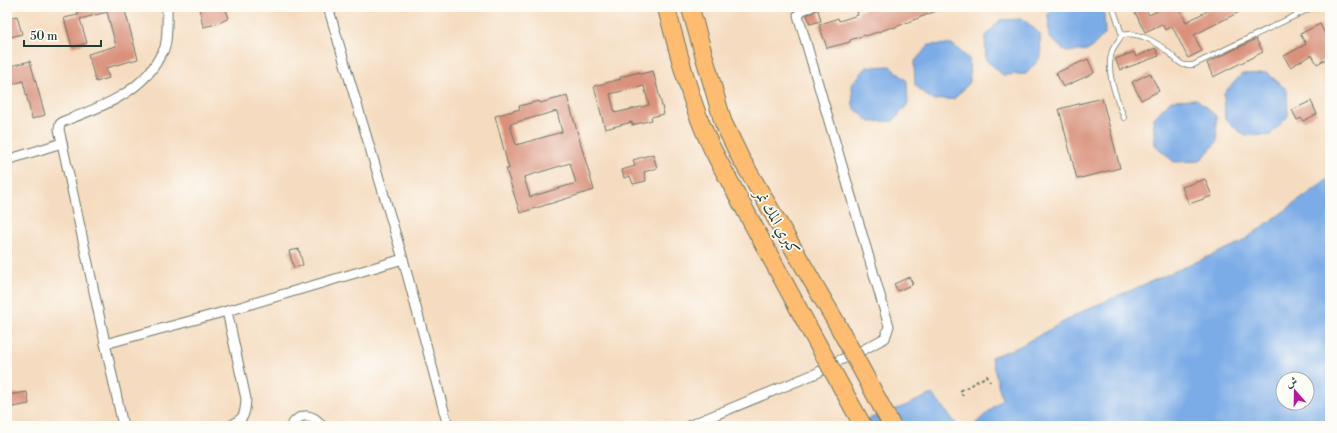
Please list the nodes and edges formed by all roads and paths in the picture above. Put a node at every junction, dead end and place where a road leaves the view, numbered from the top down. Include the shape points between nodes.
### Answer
1 (167, 7) edge
2 (328, 7) edge
3 (666, 7) edge
4 (690, 7) edge
5 (811, 7) edge
6 (1113, 7) edge
7 (1309, 9) dead end
8 (1122, 35) junction
9 (1124, 118) dead end
10 (62, 143) junction
11 (7, 160) edge
12 (403, 259) junction
13 (227, 311) junction
14 (105, 344) junction
15 (990, 382) dead end
16 (963, 396) dead end
17 (123, 426) edge
18 (230, 426) edge
19 (291, 426) edge
20 (322, 426) edge
21 (448, 426) edge
22 (688, 426) edge
23 (863, 426) edge
24 (892, 426) edge

1 - 10 street via 164,48 155,67 137,85 114,100 60,124
2 - 12 street
3 - 23 highway, كبري المك نمر, bridge via 696,113 705,133
4 - 24 highway, كبري المك نمر, bridge via 723,122 740,158 836,322
5 - 22 street via 802,10 798,15 889,326 885,338 861,351
6 - 8 lane
7 - 8 lane via 1193,64 1180,63 1152,41 1128,34
8 - 9 lane via 1112,50 1109,69
10 - 11 street
10 - 14 street
12 - 13 street
12 - 21 street
13 - 14 street
13 - 18 street via 246,399 245,412 240,421
14 - 17 street
15 - 16 path via 987,376 960,391
19 - 20 street via 297,418 305,415 314,417

